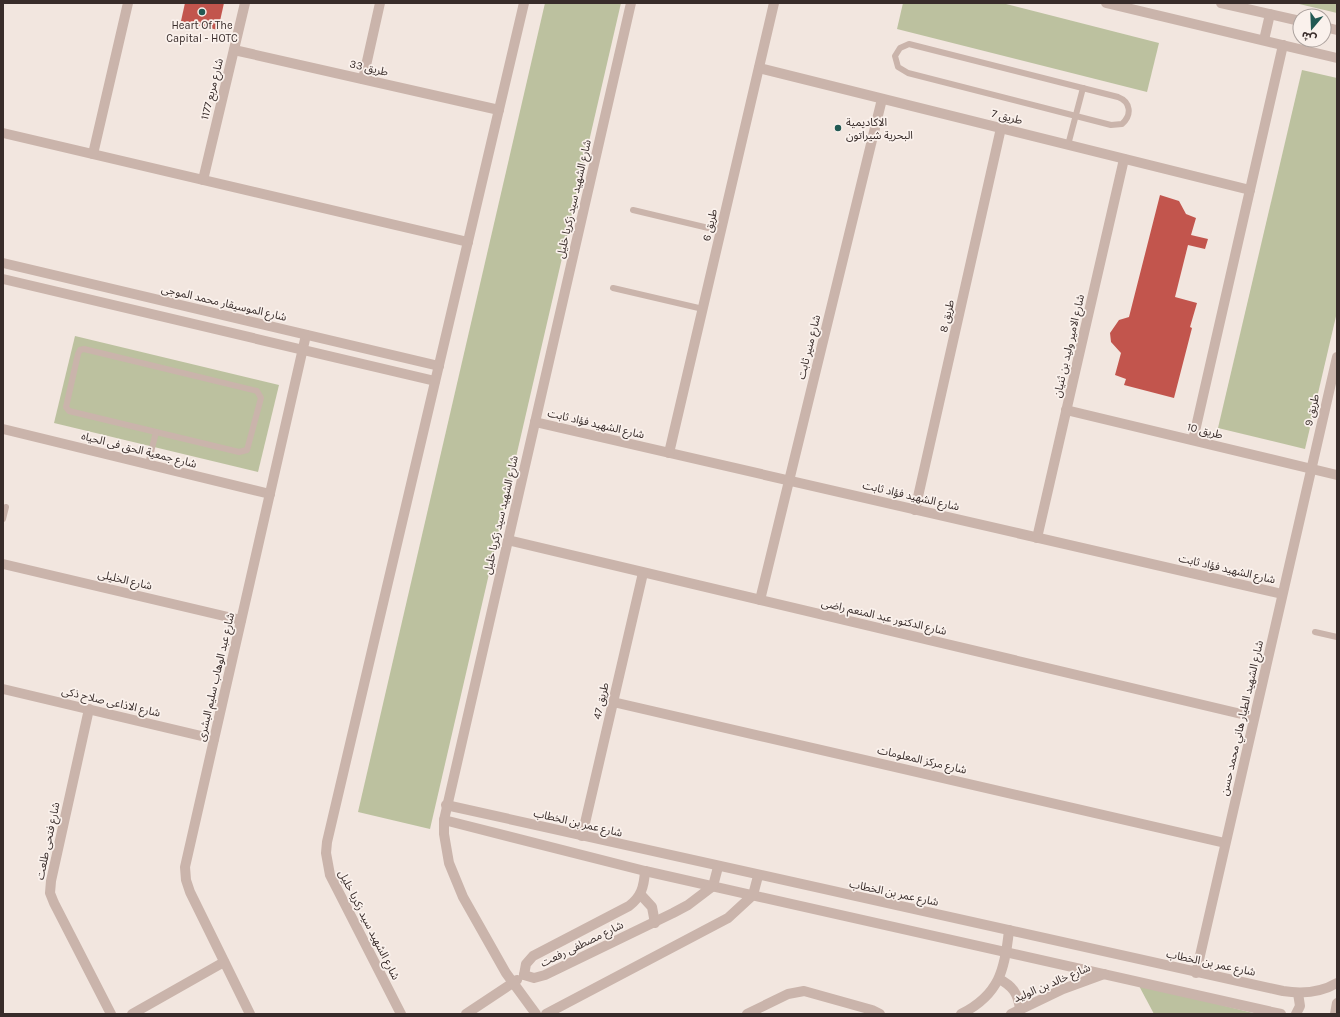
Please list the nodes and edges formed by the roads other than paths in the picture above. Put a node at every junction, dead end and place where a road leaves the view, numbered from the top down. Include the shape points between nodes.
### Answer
1 (128, 3) edge
2 (245, 3) edge
3 (380, 3) edge
4 (524, 3) edge
5 (631, 3) edge
6 (774, 3) edge
7 (1106, 3) edge
8 (1221, 3) edge
9 (1270, 14) junction
10 (1292, 19) edge
11 (1264, 40) junction
12 (1292, 44) edge
13 (1283, 45) junction
14 (1311, 48) edge
15 (234, 50) junction
16 (1337, 58) edge
17 (759, 68) junction
18 (363, 79) junction
19 (1082, 88) junction
20 (882, 99) junction
21 (499, 110) junction
22 (1075, 116) junction
23 (1001, 128) junction
24 (3, 133) edge
25 (1068, 145) junction
26 (93, 154) junction
27 (1124, 159) junction
28 (203, 180) junction
29 (1250, 190) junction
30 (633, 210) dead end
31 (721, 231) junction
32 (468, 242) junction
33 (3, 263) edge
34 (3, 279) edge
35 (613, 288) dead end
36 (703, 309) junction
37 (306, 335) junction
38 (303, 350) junction
39 (1337, 357) edge
40 (439, 366) junction
41 (435, 381) junction
42 (1066, 410) junction
43 (535, 422) junction
44 (3, 429) edge
45 (156, 432) junction
46 (1192, 440) junction
47 (669, 453) junction
48 (148, 464) junction
49 (1311, 469) junction
50 (1337, 475) edge
51 (789, 481) junction
52 (270, 494) junction
53 (6, 507) dead end
54 (915, 510) junction
55 (3, 519) edge
56 (1037, 538) junction
57 (508, 540) junction
58 (3, 564) edge
59 (643, 572) junction
60 (1282, 594) junction
61 (760, 600) junction
62 (241, 620) junction
63 (1315, 632) dead end
64 (1337, 637) edge
65 (3, 689) edge
66 (613, 702) junction
67 (88, 709) junction
68 (1254, 717) junction
69 (214, 739) junction
70 (446, 805) junction
71 (444, 820) junction
72 (582, 836) junction
73 (1225, 843) junction
74 (718, 867) junction
75 (645, 871) junction
76 (758, 876) junction
77 (713, 886) junction
78 (641, 895) junction
79 (753, 895) junction
80 (655, 923) junction
81 (1009, 930) junction
82 (1007, 952) junction
83 (224, 962) junction
84 (1196, 973) junction
85 (1104, 974) junction
86 (524, 975) junction
87 (999, 979) junction
88 (513, 983) junction
89 (1337, 983) edge
90 (1298, 993) junction
91 (1337, 1003) edge
92 (1016, 1012) edge
93 (111, 1014) edge
94 (132, 1014) edge
95 (250, 1014) edge
96 (400, 1014) edge
97 (466, 1014) edge
98 (536, 1014) edge
99 (546, 1014) edge
100 (748, 1014) edge
101 (880, 1014) edge
102 (961, 1014) edge
103 (1281, 1014) edge
104 (1296, 1014) edge
105 (1334, 1014) edge

1 - 26 street
2 - 15 street, شارع مربع 1177
3 - 18 street
4 - 21 street, شارع الشهيد سيد زكريا خليل
5 - 43 street, شارع الشهيد سيد زكريا خليل
6 - 17 street, طريق 6
7 - 11 street
8 - 9 street
9 - 10 street
9 - 11 street
11 - 13 street
12 - 13 street
13 - 29 street
14 - 16 street
15 - 18 street, طريق 33
15 - 28 street, شارع مربع 1177
17 - 20 street, طريق 7
17 - 31 street, طريق 6
18 - 21 street, طريق 33
19 - 22 lane
19 - 22 lane via 1123,99 1128,106 1128,116 1117,126
19 - 22 lane via 910,44 900,48 895,56 898,68 908,73
20 - 23 street, طريق 7
20 - 51 street, شارع منير ثابت
21 - 32 street, شارع الشهيد سيد زكريا خليل
22 - 25 lane
23 - 25 street, طريق 7
23 - 54 street, طريق 8
24 - 26 street
25 - 27 street, طريق 7
26 - 28 street
27 - 29 street, طريق 7
27 - 42 street, شارع الامير وليد بن ثنيان
28 - 32 street
29 - 46 street
30 - 31 lane
31 - 36 street, طريق 6
32 - 40 street, شارع الشهيد سيد زكريا خليل
33 - 37 street, شارع الموسيقار محمد الموجى
34 - 38 street
35 - 36 lane
36 - 47 street, طريق 6
37 - 38 street, شارع عبد الوهاب سليم البشرى
37 - 40 street, شارع الموسيقار محمد الموجى
38 - 41 street
38 - 52 street, شارع عبد الوهاب سليم البشرى
39 - 49 street, طريق 9
40 - 41 street, شارع الشهيد سيد زكريا خليل
41 - 96 street, شارع الشهيد سيد زكريا خليل via 326,853 334,885
42 - 46 street, طريق 10
42 - 56 street, شارع الامير وليد بن ثنيان
43 - 47 street, شارع الشهيد فؤاد ثابت
43 - 57 street, شارع الشهيد سيد زكريا خليل
44 - 48 street, شارع جمعية الحق فى الحياه
45 - 45 lane via 239,452 245,451 248,448 261,395 254,390 86,349 80,350 67,410
45 - 48 lane
46 - 49 street, طريق 10
47 - 51 street, شارع الشهيد فؤاد ثابت
48 - 52 street, شارع جمعية الحق فى الحياه
49 - 50 street, طريق 10
49 - 60 street, شارع الشهيد الطيار هاني محمد حسن
51 - 54 street, شارع الشهيد فؤاد ثابت
51 - 61 street, شارع منير ثابت
52 - 62 street, شارع عبد الوهاب سليم البشرى
53 - 55 lane
54 - 56 street, شارع الشهيد فؤاد ثابت
56 - 60 street, شارع الشهيد فؤاد ثابت
57 - 59 street, شارع الدكتور عبد المنعم راضى
57 - 70 street, شارع الشهيد سيد زكريا خليل
58 - 62 street, شارع الخليلى
59 - 61 street, شارع الدكتور عبد المنعم راضى
59 - 66 street, طريق 47
60 - 68 street, شارع الشهيد الطيار هاني محمد حسن
61 - 68 street, شارع الدكتور عبد المنعم راضى
62 - 69 street, شارع عبد الوهاب سليم البشرى
63 - 64 lane
65 - 67 street, شارع الاذاعى صلاح ذكى
66 - 72 street, طريق 47
66 - 73 street, شارع مركز المعلومات
67 - 69 street, شارع الاذاعى صلاح ذكى
67 - 93 street, شارع فتحى طلعت via 50,893
68 - 73 street, شارع الشهيد الطيار هاني محمد حسن
69 - 83 street, شارع عبد الوهاب سليم البشرى via 186,861 186,874 190,892
70 - 71 street, شارع الشهيد سيد زكريا خليل
70 - 72 street, شارع عمر بن الخطاب
71 - 75 street
71 - 88 street, شارع الشهيد سيد زكريا خليل via 446,847 455,879
72 - 74 street, شارع عمر بن الخطاب
73 - 84 street, شارع الشهيد الطيار هاني محمد حسن
74 - 76 street, شارع عمر بن الخطاب
74 - 77 street
75 - 77 street
75 - 78 street
76 - 79 street
76 - 81 street, شارع عمر بن الخطاب
77 - 79 street
77 - 80 street, شارع مصطفى رفعت via 688,905
78 - 80 street via 652,906
78 - 86 street, شارع مصطفى رفعت via 629,906 533,956 526,964
79 - 82 street
79 - 99 street via 728,918
80 - 86 street, شارع مصطفى رفعت via 540,978
81 - 82 street
81 - 84 street, شارع عمر بن الخطاب
82 - 85 street
82 - 87 street
83 - 94 street
83 - 95 street, شارع عبد الوهاب سليم البشرى
84 - 90 street, شارع عمر بن الخطاب
85 - 92 street, شارع خالد بن الوليد via 1063,989
85 - 103 street
86 - 88 street
87 - 92 street via 1014,990 1019,999
87 - 102 street via 982,1000
88 - 97 street
88 - 98 street, شارع الشهيد سيد زكريا خليل
89 - 90 street, شارع عمر بن الخطاب via 1324,990
90 - 104 street via 1300,1006
91 - 105 street
100 - 101 street via 788,994 804,991

